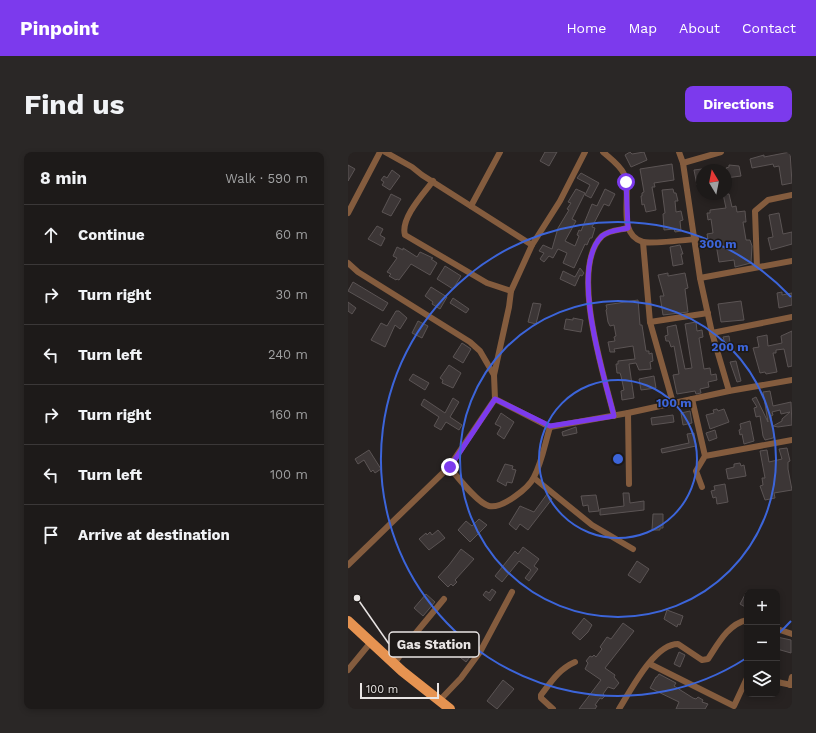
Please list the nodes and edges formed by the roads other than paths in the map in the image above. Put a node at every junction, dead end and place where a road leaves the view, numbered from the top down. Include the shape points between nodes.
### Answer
1 (380, 152) edge
2 (385, 152) edge
3 (500, 152) edge
4 (584, 152) edge
5 (603, 152) edge
6 (679, 152) edge
7 (721, 152) edge
8 (683, 163) junction
9 (433, 181) junction
10 (792, 195) edge
11 (471, 206) junction
12 (348, 213) edge
13 (628, 228) junction
14 (696, 239) junction
15 (643, 242) junction
16 (532, 245) junction
17 (792, 260) edge
18 (348, 263) edge
19 (757, 268) junction
20 (700, 278) junction
21 (511, 292) junction
22 (708, 313) junction
23 (792, 317) edge
24 (650, 322) junction
25 (712, 333) junction
26 (494, 375) junction
27 (792, 380) edge
28 (729, 391) junction
29 (495, 399) junction
30 (692, 399) junction
31 (672, 403) junction
32 (628, 413) junction
33 (614, 416) junction
34 (550, 426) junction
35 (792, 440) edge
36 (705, 456) junction
37 (450, 467) junction
38 (534, 478) junction
39 (629, 484) dead end
40 (702, 487) dead end
41 (633, 549) dead end
42 (348, 565) edge
43 (512, 592) dead end
44 (444, 598) dead end
45 (348, 621) edge
46 (744, 621) edge
47 (780, 630) edge
48 (792, 634) edge
49 (371, 642) junction
50 (575, 662) dead end
51 (394, 664) junction
52 (650, 664) junction
53 (348, 670) edge
54 (792, 677) edge
55 (780, 683) edge
56 (744, 685) edge
57 (791, 685) edge
58 (439, 701) junction
59 (734, 708) edge
60 (450, 709) edge
61 (553, 709) edge
62 (620, 709) edge

1 - 12 street
2 - 9 street
3 - 11 street
4 - 16 street via 564,193
5 - 13 street via 625,175
6 - 8 street
7 - 8 street
8 - 14 street
9 - 11 street
9 - 21 street via 405,220 405,235 487,283
10 - 19 street via 768,200 755,211
11 - 16 street
13 - 15 street via 632,235
13 - 33 street via 602,236 592,254 588,273 589,301 596,342
14 - 15 street
14 - 20 street
15 - 24 street
16 - 21 street
17 - 19 street
18 - 26 street via 358,272 470,342 480,351
19 - 20 street
20 - 22 street
21 - 26 street
22 - 24 street
22 - 25 street
23 - 25 street
24 - 31 street
25 - 28 street
26 - 29 street
27 - 28 street
28 - 30 street
29 - 34 street
29 - 37 street
30 - 31 street
30 - 36 street
31 - 32 street
32 - 33 street
32 - 39 street
33 - 34 street
34 - 38 street
35 - 36 street
36 - 40 street via 696,471
37 - 38 street via 477,498 489,506 502,505 516,496
37 - 42 street
38 - 41 street via 592,525
43 - 58 street via 480,652 462,678
44 - 51 street
45 - 49 main road
46 - 52 street via 730,627 708,659 702,660 678,644 672,644 665,647
47 - 48 street
49 - 51 main road
49 - 53 street
50 - 61 street via 558,672 541,695
51 - 58 main road
52 - 59 street
52 - 62 street
54 - 57 street
55 - 57 street
56 - 59 street
58 - 60 main road

